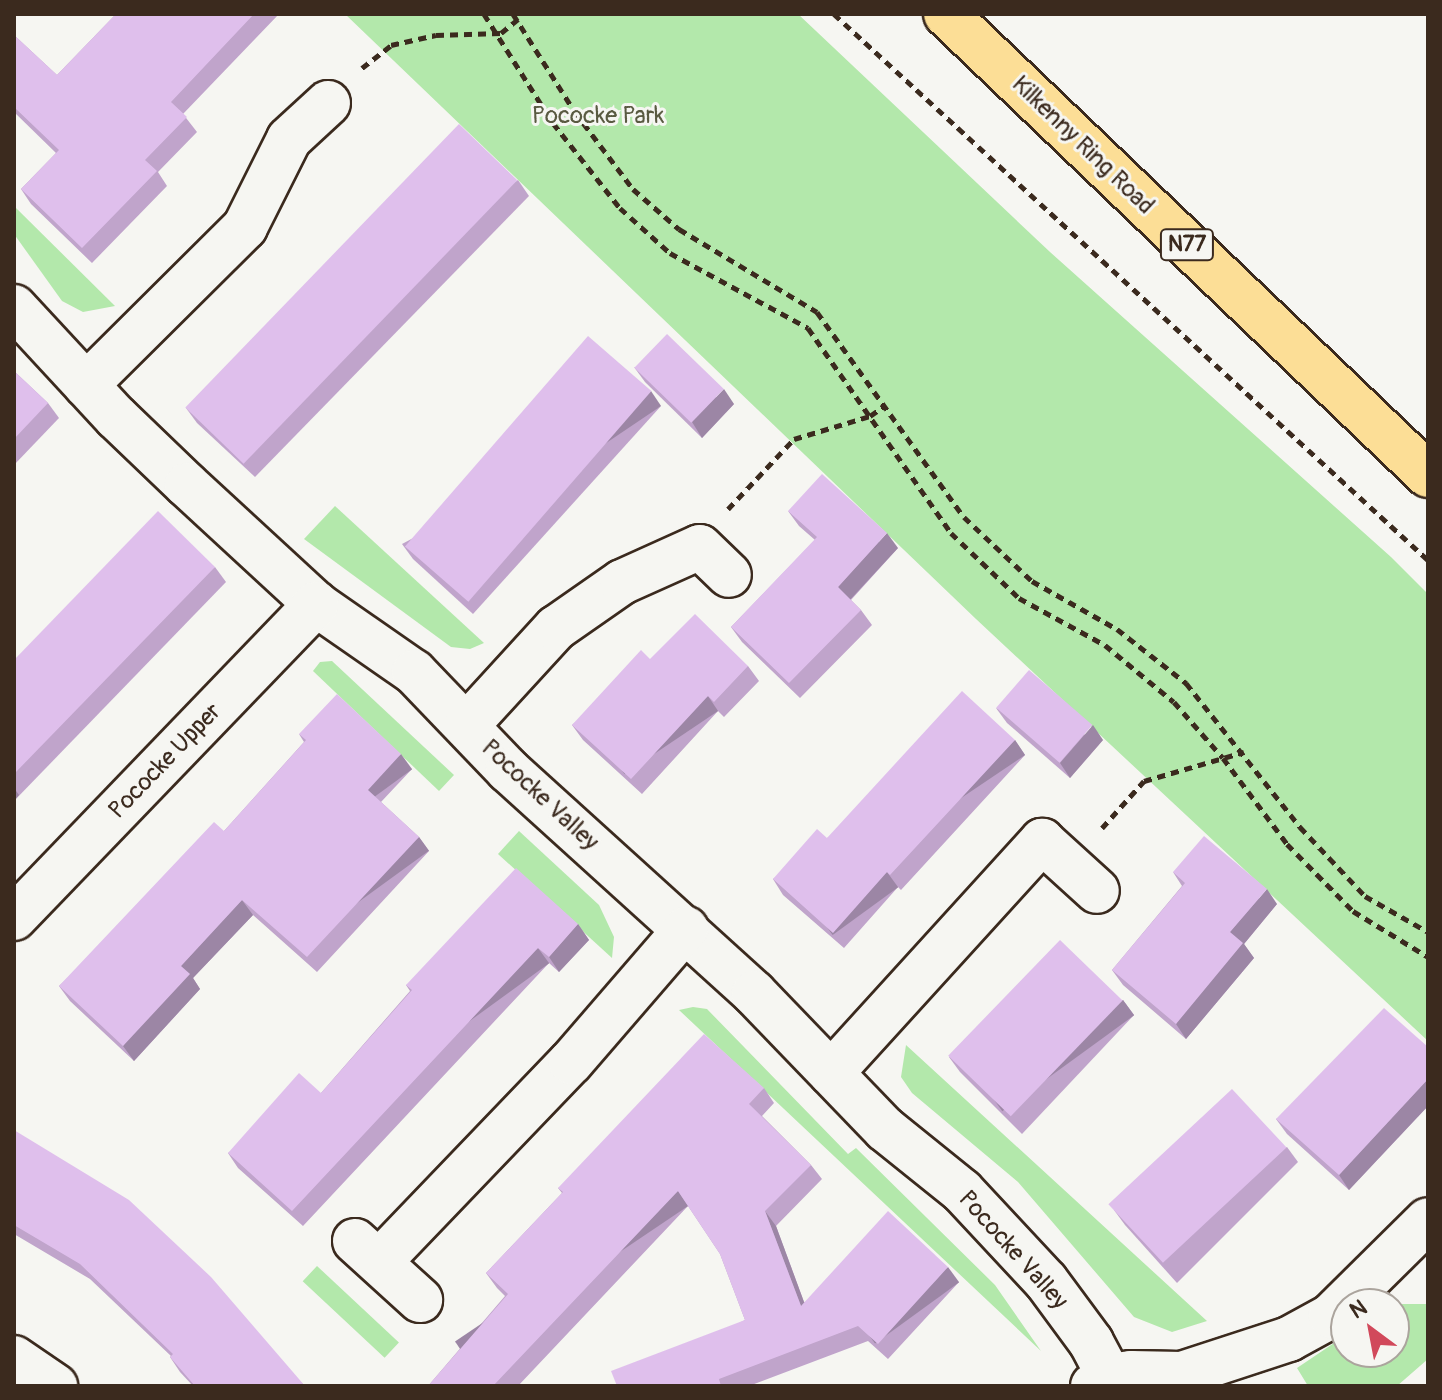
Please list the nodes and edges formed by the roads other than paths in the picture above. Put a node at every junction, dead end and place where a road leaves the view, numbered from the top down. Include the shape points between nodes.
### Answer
1 (946, 14) edge
2 (342, 88) road end
3 (14, 307) edge
4 (86, 385) junction
5 (1428, 475) edge
6 (729, 575) dead end
7 (316, 604) junction
8 (467, 725) junction
9 (1097, 891) dead end
10 (14, 918) edge
11 (686, 929) junction
12 (831, 1073) junction
13 (1428, 1220) edge
14 (420, 1300) dead end
15 (14, 1358) edge
16 (1101, 1381) edge
17 (55, 1386) edge

1 - 5 main road, Kilkenny Ring Road / N77
2 - 4 street via 289,139 245,227
3 - 4 street
4 - 7 street
6 - 8 street, Pococke Valley via 700,547 622,582 556,628
7 - 8 street via 414,672
7 - 10 street, Pococke Upper
8 - 11 street, Pococke Valley via 551,810
9 - 12 street via 1042,841
11 - 12 street, Pococke Valley
11 - 14 street via 571,1062 367,1251
12 - 16 street, Pococke Valley via 885,1129 995,1224 1076,1320
13 - 16 street, Pococke Valley via 1331,1316 1289,1339 1182,1374
15 - 17 street

